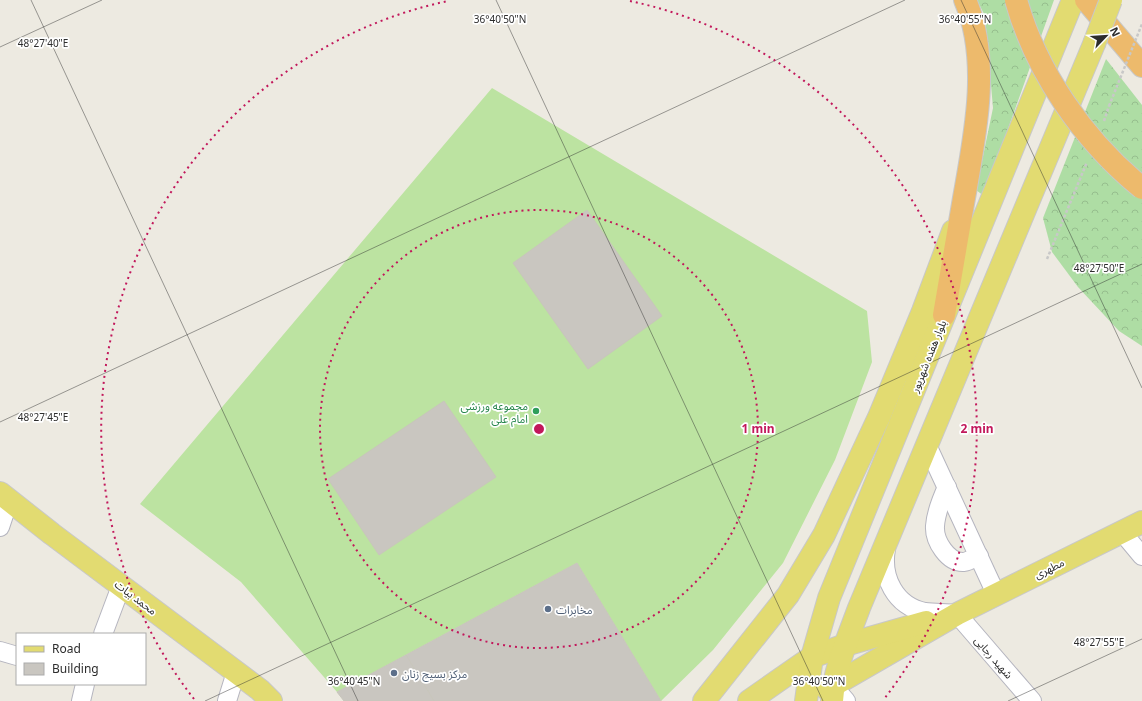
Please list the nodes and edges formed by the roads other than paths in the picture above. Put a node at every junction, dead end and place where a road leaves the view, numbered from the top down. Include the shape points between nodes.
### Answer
1 (965, 0) edge
2 (1016, 0) edge
3 (1086, 0) edge
4 (1111, 0) edge
5 (1070, 8) edge
6 (1142, 66) edge
7 (1142, 188) edge
8 (963, 202) junction
9 (944, 315) junction
10 (927, 445) junction
11 (947, 487) junction
12 (4, 497) edge
13 (1142, 522) edge
14 (0, 527) edge
15 (1122, 532) junction
16 (889, 535) junction
17 (979, 556) junction
18 (1142, 556) edge
19 (121, 586) junction
20 (996, 594) junction
21 (956, 614) junction
22 (103, 633) edge
23 (845, 645) junction
24 (0, 651) edge
25 (16, 656) edge
26 (812, 657) junction
27 (236, 672) junction
28 (85, 685) edge
29 (837, 696) edge
30 (80, 701) edge
31 (227, 701) edge
32 (271, 701) edge
33 (704, 701) edge
34 (749, 701) edge
35 (805, 701) edge
36 (1032, 701) edge

1 - 8 highway via 976,32 979,72 976,126
2 - 7 highway, bridge via 1040,62 1059,95 1088,135
3 - 6 highway
4 - 10 main road, bridge
5 - 9 main road, بلوار هفده شهریور
8 - 9 highway
8 - 33 main road via 923,311 879,416 824,535 788,595
9 - 26 main road, بلوار هفده شهریور via 829,598
10 - 11 street
10 - 16 main road
11 - 17 street
11 - 17 street via 938,507 935,528 939,544 955,561 965,562
12 - 14 street
12 - 19 main road, محمد بیات
13 - 15 main road, مطهری
15 - 18 street
15 - 20 main road, مطهری
16 - 21 street via 885,557 886,573 900,600 924,611
16 - 23 main road
17 - 20 street
19 - 22 street
19 - 27 main road, محمد بیات
20 - 21 main road, مطهری
21 - 23 main road
21 - 29 main road
21 - 36 street, شهید رجایی
23 - 26 main road
23 - 29 main road
24 - 25 street
26 - 34 main road
26 - 35 main road, بلوار هفده شهریور
27 - 31 street
27 - 32 main road, محمد بیات
28 - 30 street
29 - 35 main road

